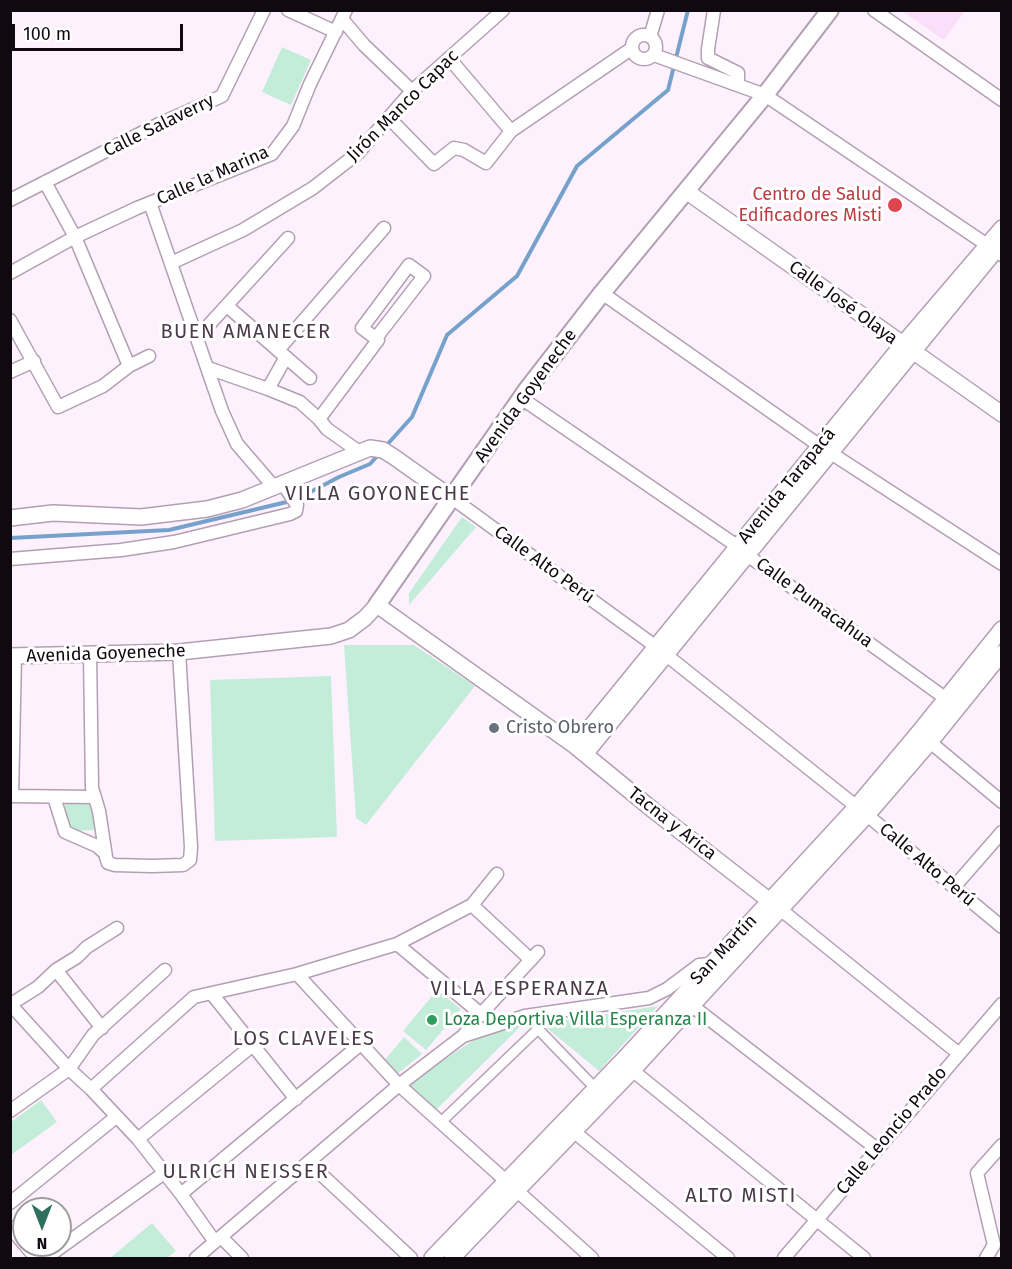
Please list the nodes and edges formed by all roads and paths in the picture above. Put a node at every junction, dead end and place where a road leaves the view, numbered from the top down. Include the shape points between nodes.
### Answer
1 (264, 10) edge
2 (288, 10) edge
3 (503, 10) edge
4 (658, 10) edge
5 (714, 10) edge
6 (830, 10) edge
7 (874, 10) edge
8 (344, 15) edge
9 (336, 32) junction
10 (650, 37) junction
11 (632, 50) junction
12 (654, 54) junction
13 (449, 58) junction
14 (738, 84) junction
15 (412, 91) junction
16 (765, 95) junction
17 (1002, 100) edge
18 (389, 118) junction
19 (512, 131) junction
20 (45, 182) junction
21 (686, 191) junction
22 (10, 200) edge
23 (150, 203) junction
24 (384, 228) dead end
25 (1002, 228) edge
26 (75, 237) junction
27 (288, 238) dead end
28 (996, 249) edge
29 (171, 263) junction
30 (10, 273) edge
31 (602, 293) junction
32 (227, 306) junction
33 (10, 320) edge
34 (207, 327) dead end
35 (376, 338) junction
36 (907, 348) junction
37 (282, 354) junction
38 (149, 356) dead end
39 (34, 361) junction
40 (129, 366) junction
41 (208, 368) junction
42 (10, 372) edge
43 (310, 378) dead end
44 (268, 389) junction
45 (521, 398) junction
46 (1002, 414) edge
47 (319, 418) junction
48 (825, 449) junction
49 (364, 450) junction
50 (286, 493) junction
51 (452, 498) junction
52 (10, 518) edge
53 (742, 551) junction
54 (10, 559) edge
55 (1002, 564) edge
56 (377, 605) junction
57 (1002, 629) edge
58 (660, 651) junction
59 (180, 652) junction
60 (1002, 653) edge
61 (13, 656) edge
62 (90, 656) junction
63 (952, 703) junction
64 (924, 737) junction
65 (580, 750) junction
66 (54, 797) junction
67 (95, 797) junction
68 (1002, 802) edge
69 (861, 811) junction
70 (1002, 832) edge
71 (105, 852) junction
72 (497, 874) dead end
73 (954, 888) junction
74 (472, 905) junction
75 (775, 905) junction
76 (1002, 927) edge
77 (117, 928) dead end
78 (397, 944) junction
79 (715, 969) junction
80 (56, 970) junction
81 (165, 970) dead end
82 (297, 974) junction
83 (213, 994) junction
84 (686, 1001) junction
85 (11, 1004) edge
86 (1002, 1004) edge
87 (481, 1014) junction
88 (102, 1028) junction
89 (463, 1036) junction
90 (362, 1044) junction
91 (253, 1045) junction
92 (958, 1053) junction
93 (627, 1066) junction
94 (69, 1069) junction
95 (399, 1085) junction
96 (596, 1088) junction
97 (91, 1089) junction
98 (296, 1099) junction
99 (10, 1111) edge
100 (116, 1117) junction
101 (441, 1123) junction
102 (568, 1127) junction
103 (138, 1139) junction
104 (1002, 1144) edge
105 (877, 1149) junction
106 (309, 1163) junction
107 (164, 1173) junction
108 (511, 1186) junction
109 (181, 1194) junction
110 (10, 1203) edge
111 (817, 1219) junction
112 (218, 1240) junction
113 (46, 1258) edge
114 (196, 1258) edge
115 (242, 1258) edge
116 (411, 1258) edge
117 (432, 1258) edge
118 (452, 1258) edge
119 (592, 1258) edge
120 (728, 1258) edge
121 (784, 1258) edge
122 (864, 1258) edge
123 (986, 1258) edge

1 - 20 street, Calle Salaverry via 222,96
2 - 9 street
3 - 13 street, Jirón Manco Capac
4 - 10 street
5 - 14 street via 708,58 735,71
6 - 16 main road, Avenida Goyeneche
7 - 17 street
8 - 9 street, Calle la Marina
8 - 15 street via 364,45
9 - 23 street, Calle la Marina via 293,126 272,154
10 - 11 street via 638,37
10 - 12 street via 656,47
11 - 12 street via 636,57 644,59
11 - 19 street
12 - 14 street
13 - 15 street, Jirón Manco Capac
13 - 19 street
14 - 16 street
15 - 18 street, Jirón Manco Capac
16 - 21 main road, Avenida Goyeneche
16 - 28 street
18 - 19 street via 434,164 454,148 486,163
18 - 29 street, Jirón Manco Capac via 358,153 313,188 243,230
20 - 22 street, Calle Salaverry
20 - 26 street
21 - 31 main road, Avenida Goyeneche
21 - 36 street, Calle José Olaya
23 - 26 street, Calle la Marina
23 - 29 street
24 - 37 street
25 - 28 street, Avenida Tarapacá
26 - 30 street, Calle la Marina
26 - 40 street
27 - 32 street
28 - 36 street, Avenida Tarapacá
29 - 41 street
31 - 45 main road, Avenida Goyeneche
31 - 48 street
32 - 34 street
32 - 37 street
33 - 39 street
35 - 35 street via 424,276 409,265 362,328
35 - 47 street
36 - 46 street, Calle José Olaya
36 - 48 street, Avenida Tarapacá
37 - 43 street
37 - 44 street
38 - 40 street
39 - 40 street via 58,407 103,386
39 - 42 street
41 - 44 street
41 - 50 street via 237,444
44 - 47 street via 300,402
45 - 51 main road, Avenida Goyeneche
45 - 53 street, Calle Pumacahua
47 - 49 street via 327,429
48 - 53 street, Avenida Tarapacá
48 - 55 street
49 - 50 street
49 - 51 street, Calle Alto Perú via 382,450
50 - 52 street via 141,517 53,513
50 - 54 street via 296,511 290,514 174,542
51 - 56 main road, Avenida Goyeneche
51 - 58 street, Calle Alto Perú
53 - 58 street, Avenida Tarapacá
53 - 63 street, Calle Pumacahua
56 - 59 street, Avenida Goyeneche via 349,630 331,636
56 - 65 street, Tacna y Arica
57 - 63 street, San Martín
58 - 65 street, Avenida Tarapacá
58 - 69 street, Calle Alto Perú
59 - 62 street, Avenida Goyeneche
59 - 71 street via 190,860 183,865 122,866 108,863
60 - 63 street, San Martín
61 - 62 street, Avenida Goyeneche
61 - 66 street via 12,796
62 - 67 street
63 - 64 street, San Martín
64 - 68 street
64 - 69 street, San Martín
65 - 75 street, Tacna y Arica
66 - 67 street
66 - 71 street via 65,832
67 - 71 street
69 - 73 street, Calle Alto Perú
69 - 75 street, San Martín
70 - 73 street
72 - 74 street
73 - 76 street, Calle Alto Perú
74 - 78 street
74 - 87 street via 535,956
75 - 79 street, San Martín
75 - 92 street, Tacna y Arica
77 - 80 street
78 - 82 street
78 - 87 street
79 - 84 street, San Martín
79 - 89 street via 699,965 649,998 525,1017
80 - 85 street
80 - 88 street
81 - 88 street
82 - 83 street
82 - 90 street
83 - 91 street
83 - 97 street via 194,997
84 - 93 street, San Martín
84 - 105 street
85 - 94 street
86 - 92 street, Calle Leoncio Prado
87 - 89 street
88 - 94 street
89 - 95 street
90 - 95 street
90 - 98 street
91 - 98 street
91 - 103 street
92 - 105 street, Calle Leoncio Prado
93 - 96 street, San Martín
93 - 102 street, San Martín
93 - 111 street
94 - 97 street
94 - 99 street
95 - 101 street
95 - 106 street
96 - 101 street via 538,1029
96 - 102 street, San Martín
97 - 100 street
98 - 109 street
100 - 103 street
100 - 110 street
101 - 108 street
102 - 108 street, San Martín
102 - 120 street
103 - 107 street
104 - 123 street via 977,1173 993,1245
105 - 111 street, Calle Leoncio Prado
106 - 112 street
106 - 116 street
107 - 109 street
107 - 113 street
108 - 117 street, San Martín
108 - 118 street, San Martín
108 - 119 street
109 - 112 street
111 - 121 street, Calle Leoncio Prado
111 - 122 street
112 - 114 street
112 - 115 street

